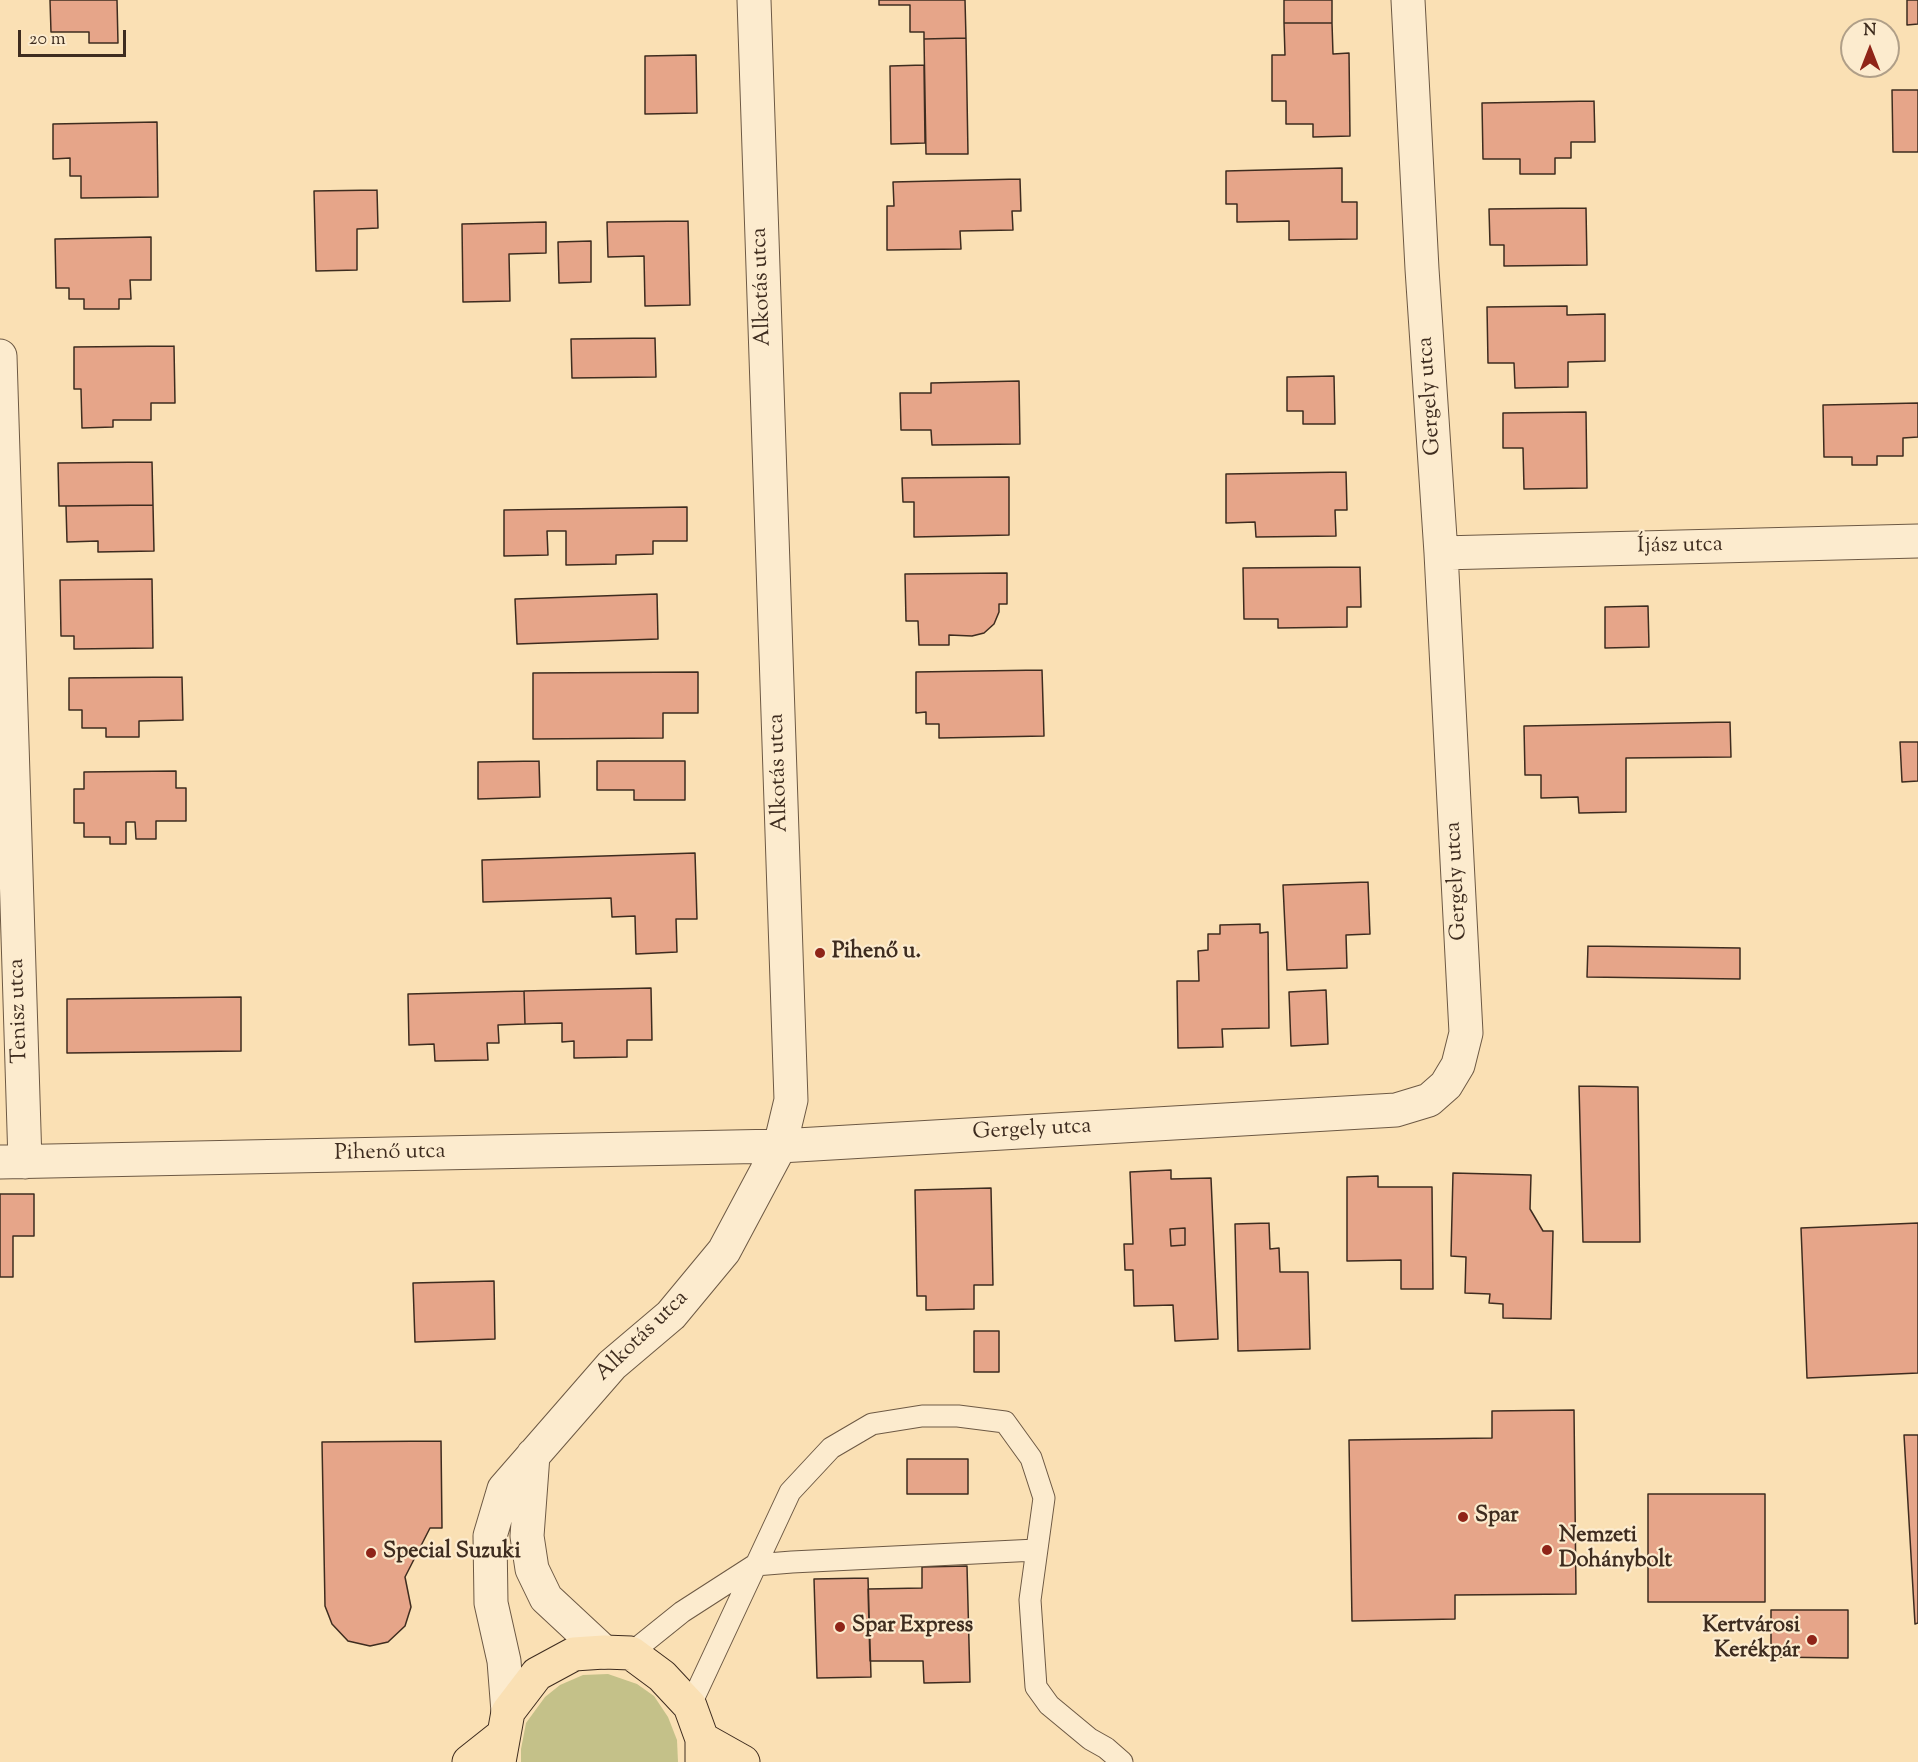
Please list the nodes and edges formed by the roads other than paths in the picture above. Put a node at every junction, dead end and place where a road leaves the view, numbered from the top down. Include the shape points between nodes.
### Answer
1 (754, 0) edge
2 (1408, 0) edge
3 (0, 356) edge
4 (1918, 541) edge
5 (1441, 553) junction
6 (780, 1146) junction
7 (12, 1162) edge
8 (533, 1455) junction
9 (1036, 1550) junction
10 (755, 1565) junction
11 (618, 1652) junction
12 (690, 1706) junction
13 (503, 1736) edge
14 (702, 1751) edge
15 (469, 1762) edge
16 (743, 1762) edge
17 (1122, 1762) edge

1 - 6 street, Alkotás utca via 791,1100
2 - 5 street, Gergely utca
3 - 7 street, Tenisz utca
4 - 5 street, Íjász utca
5 - 6 street, Gergely utca via 1466,1033 1458,1065 1446,1085 1429,1100 1396,1110
6 - 7 street, Pihenő utca
6 - 8 street, Alkotás utca via 724,1251 671,1316 612,1365
8 - 11 street via 527,1536 532,1569 546,1598
8 - 13 street, Alkotás utca via 504,1489 490,1536 491,1603 504,1661
9 - 10 lane
9 - 10 lane via 1044,1498 1031,1458 1005,1422 922,1416 872,1424 831,1448 790,1492
9 - 17 lane via 1030,1600 1036,1687 1049,1705
10 - 11 lane
10 - 12 lane
11 - 12 main road via 662,1676
11 - 13 main road via 574,1654 537,1674
12 - 14 main road
13 - 15 main road
14 - 16 main road

